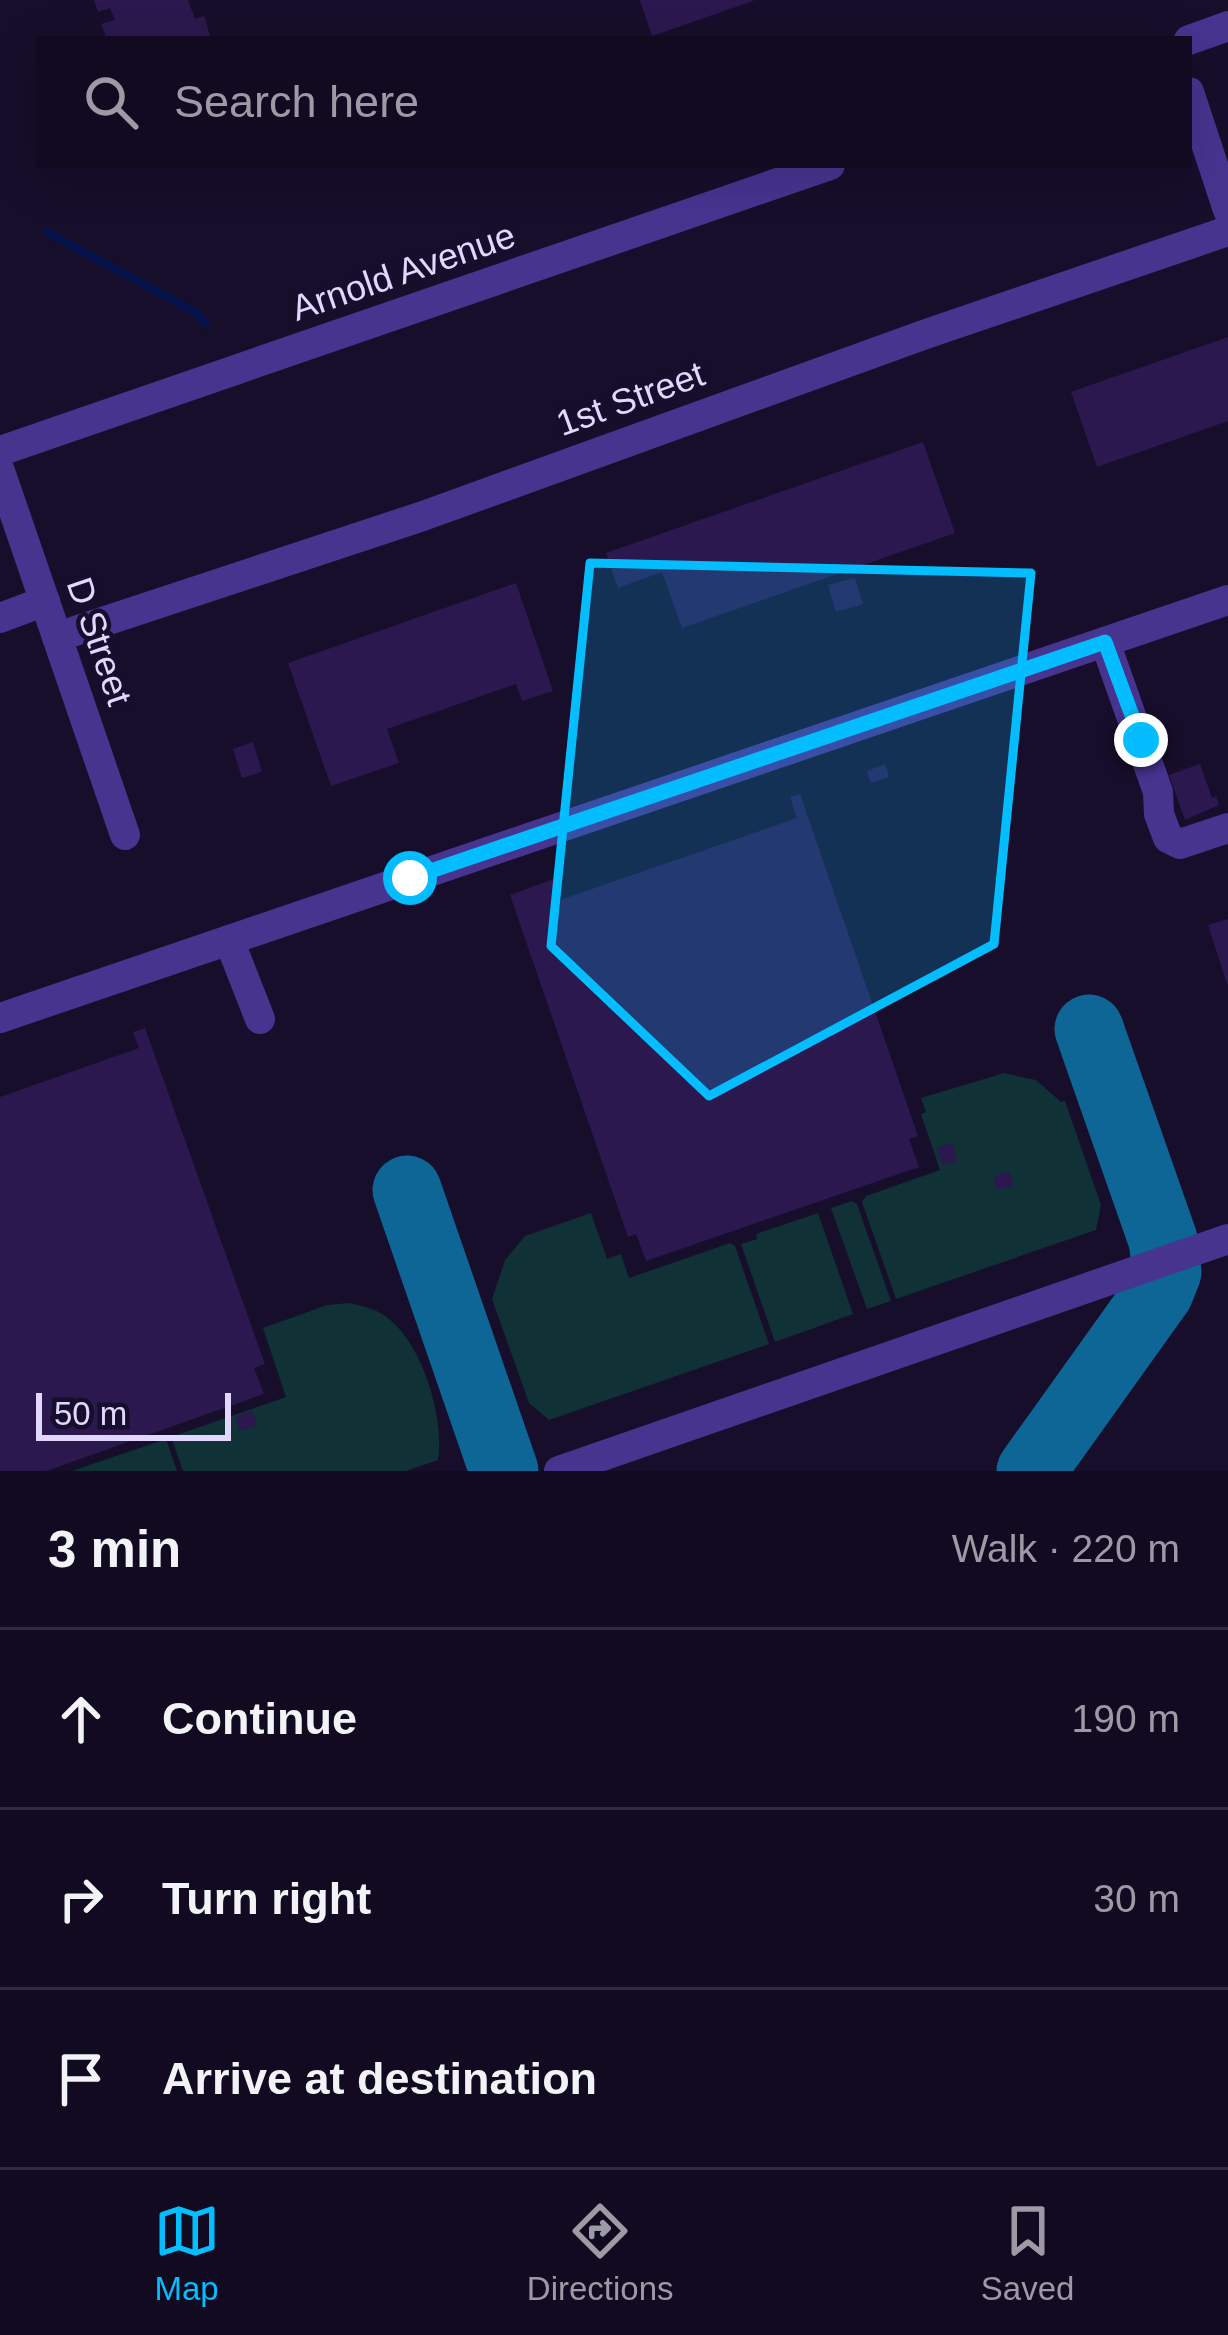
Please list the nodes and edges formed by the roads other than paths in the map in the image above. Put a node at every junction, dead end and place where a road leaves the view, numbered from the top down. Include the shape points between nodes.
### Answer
1 (1228, 26) edge
2 (1192, 39) edge
3 (1192, 101) edge
4 (821, 168) edge
5 (1228, 210) edge
6 (1228, 231) edge
7 (0, 451) edge
8 (0, 471) edge
9 (1228, 600) edge
10 (45, 602) junction
11 (0, 618) edge
12 (57, 638) junction
13 (1105, 642) junction
14 (1228, 828) edge
15 (125, 835) dead end
16 (229, 940) junction
17 (0, 1018) edge
18 (260, 1019) dead end
19 (1228, 1239) edge
20 (559, 1471) edge

1 - 2 street
3 - 5 street
4 - 7 street, Arnold Avenue
6 - 12 street, 1st Street
8 - 10 street, D Street
9 - 13 street
10 - 11 street
10 - 12 street, D Street
12 - 15 street, D Street
13 - 14 street via 1168,838 1180,844
13 - 16 street
16 - 17 street
16 - 18 street
19 - 20 street

